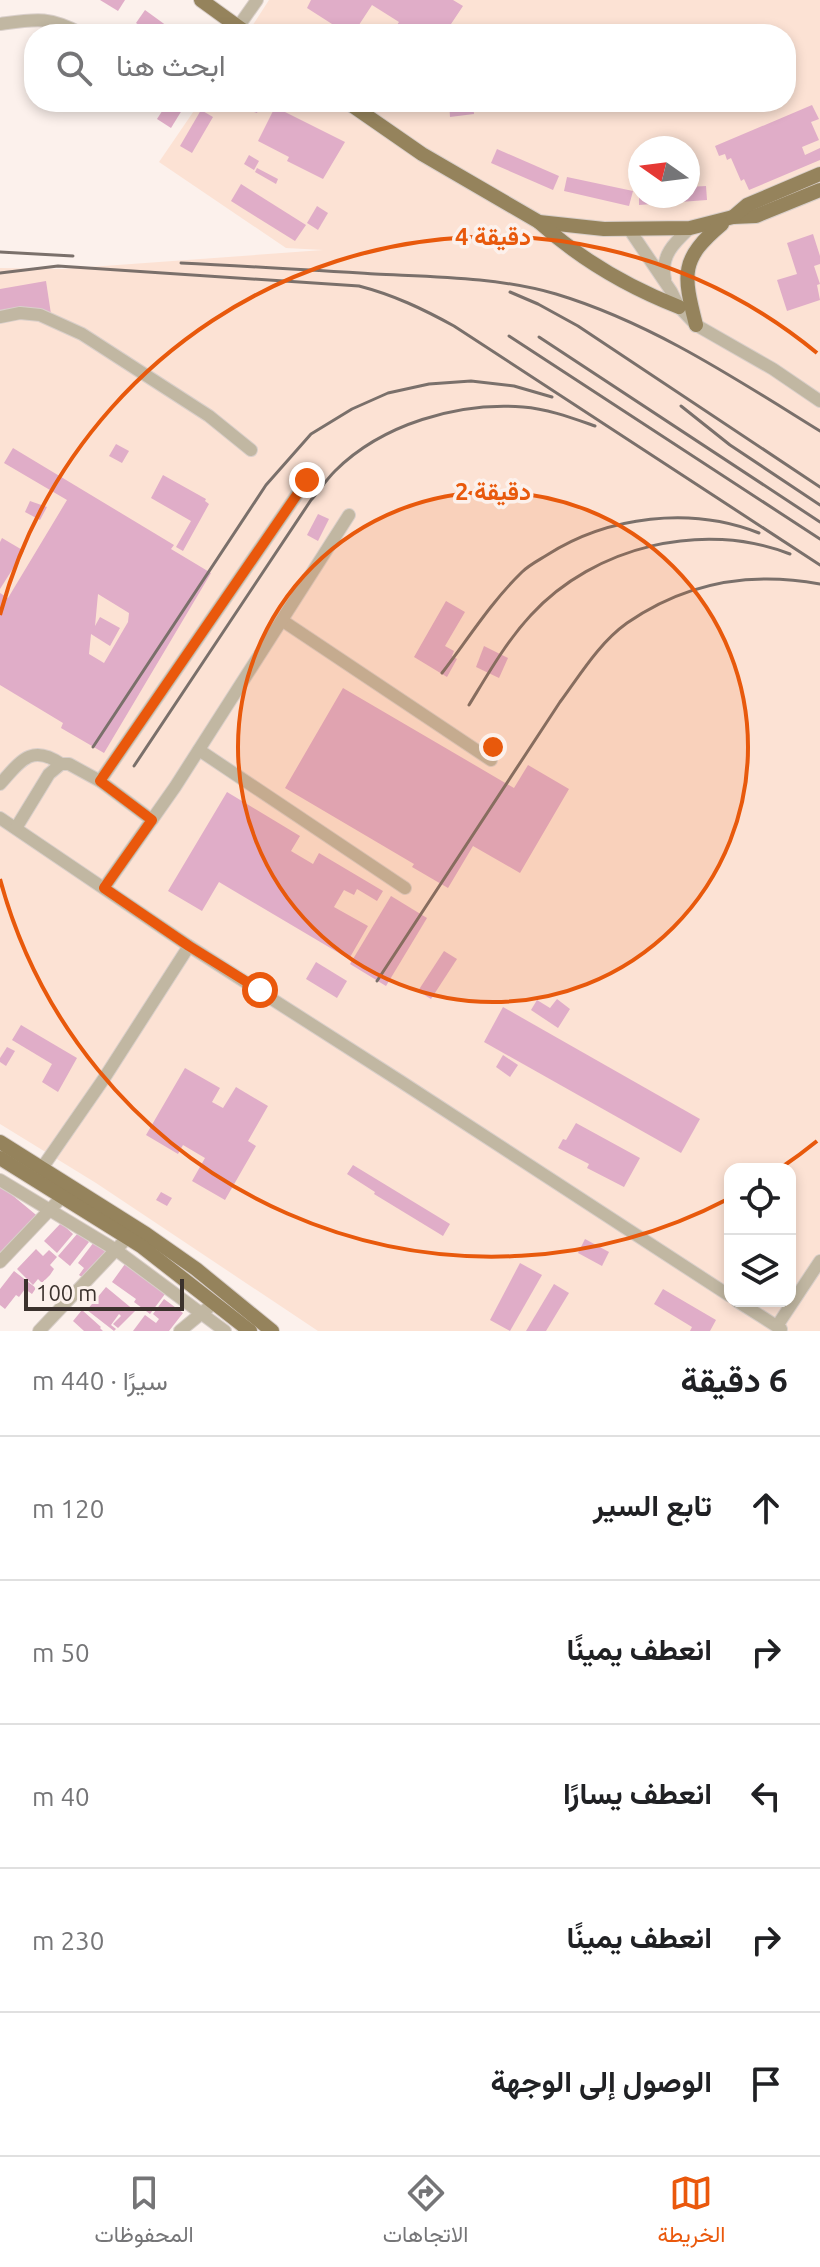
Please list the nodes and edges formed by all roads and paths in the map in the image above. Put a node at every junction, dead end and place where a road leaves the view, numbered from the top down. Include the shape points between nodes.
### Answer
1 (201, 0) edge
2 (257, 0) edge
3 (0, 24) edge
4 (62, 24) edge
5 (234, 24) edge
6 (246, 24) edge
7 (361, 112) edge
8 (820, 174) edge
9 (820, 190) edge
10 (730, 218) junction
11 (539, 222) junction
12 (690, 228) junction
13 (629, 229) junction
14 (665, 281) junction
15 (679, 307) junction
16 (0, 317) edge
17 (696, 325) junction
18 (820, 401) edge
19 (251, 450) dead end
20 (307, 480) dead end
21 (349, 515) dead end
22 (283, 621) junction
23 (199, 750) junction
24 (491, 760) dead end
25 (61, 764) junction
26 (100, 781) junction
27 (0, 784) edge
28 (0, 818) edge
29 (152, 820) junction
30 (16, 828) junction
31 (104, 888) junction
32 (405, 888) dead end
33 (189, 946) junction
34 (0, 1142) edge
35 (0, 1158) edge
36 (42, 1168) junction
37 (0, 1180) edge
38 (62, 1197) junction
39 (50, 1209) junction
40 (128, 1237) junction
41 (116, 1250) junction
42 (820, 1261) edge
43 (0, 1262) edge
44 (724, 1292) edge
45 (215, 1303) junction
46 (746, 1307) edge
47 (202, 1313) junction
48 (781, 1329) edge
49 (39, 1331) edge
50 (180, 1331) edge
51 (225, 1331) edge
52 (250, 1331) edge
53 (272, 1331) edge

1 - 5 main road
2 - 6 street
3 - 4 street via 39,19
7 - 11 main road
8 - 10 main road via 747,205
9 - 10 main road via 756,216
10 - 12 main road
10 - 17 main road via 704,239 688,263
11 - 13 main road
11 - 15 main road via 633,288
12 - 13 main road
12 - 14 street via 669,250
13 - 14 street
14 - 15 street
15 - 17 street
16 - 19 street via 40,315 82,334 209,416
17 - 18 street
20 - 26 street
21 - 22 street
22 - 23 street
22 - 24 street
23 - 29 street
23 - 32 street
25 - 26 street
25 - 27 street via 33,755
25 - 30 street via 49,774
26 - 29 street
28 - 30 street
29 - 31 street
30 - 31 street
31 - 33 street
33 - 36 street
33 - 44 street
34 - 36 main road
35 - 38 main road
36 - 53 main road via 196,1269
37 - 39 street
38 - 39 street
38 - 40 main road
39 - 41 street
39 - 43 street
40 - 41 street
40 - 45 main road
41 - 47 street
41 - 49 street
42 - 48 street
45 - 47 street
45 - 52 main road
46 - 48 street
47 - 50 street
47 - 51 street

